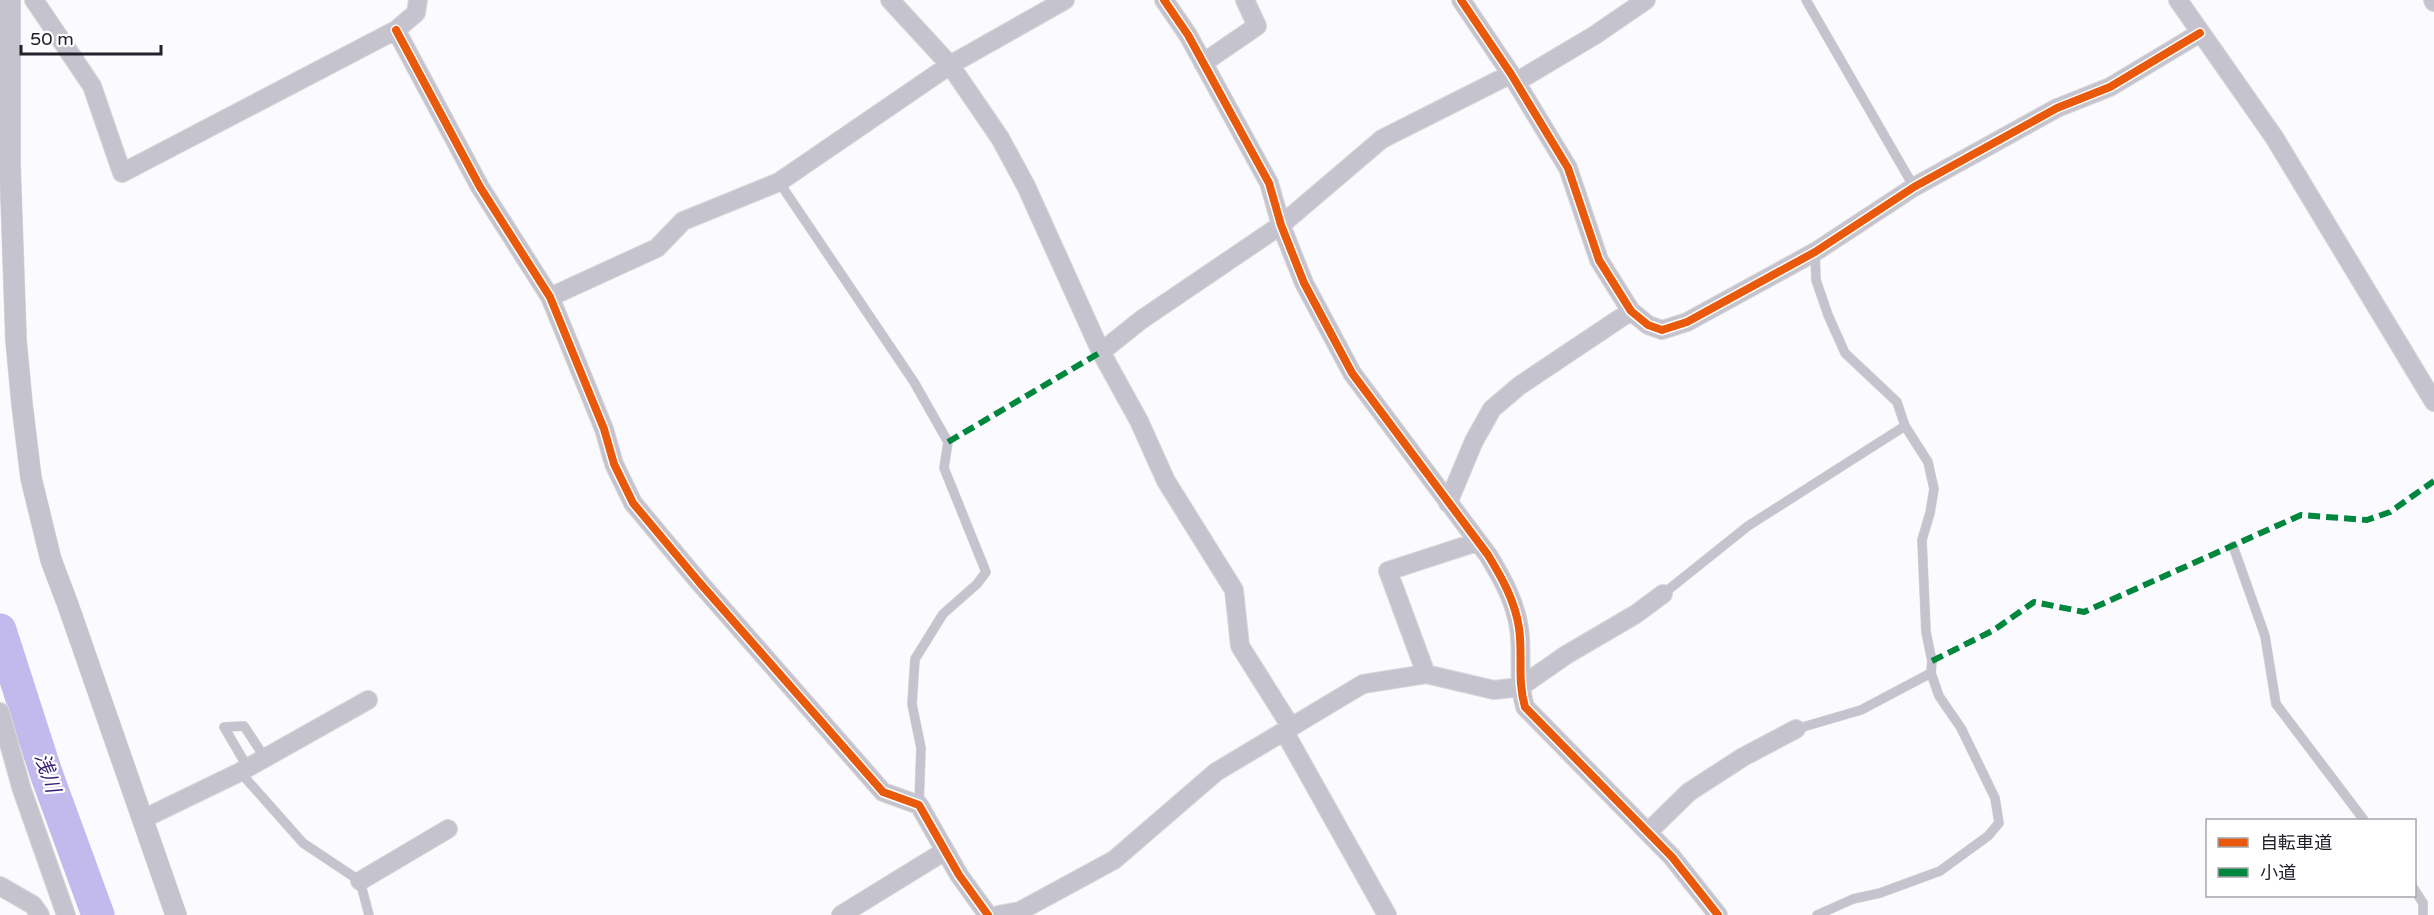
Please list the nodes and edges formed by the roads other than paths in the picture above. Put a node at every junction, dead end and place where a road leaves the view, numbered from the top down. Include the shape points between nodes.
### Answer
1 (10, 0) edge
2 (34, 0) edge
3 (418, 0) edge
4 (890, 0) edge
5 (1065, 0) edge
6 (1164, 0) edge
7 (1245, 0) edge
8 (1461, 0) edge
9 (1646, 0) edge
10 (1806, 0) edge
11 (2178, 0) edge
12 (396, 30) junction
13 (2200, 33) junction
14 (1203, 63) junction
15 (950, 65) junction
16 (1514, 78) junction
17 (779, 182) junction
18 (1914, 187) junction
19 (1281, 225) junction
20 (1815, 252) junction
21 (550, 297) junction
22 (1631, 311) junction
23 (1101, 351) junction
24 (2434, 402) edge
25 (1905, 426) junction
26 (1448, 503) junction
27 (1477, 542) junction
28 (2233, 546) dead end
29 (1663, 594) joint
30 (1931, 673) junction
31 (1426, 674) junction
32 (1520, 687) junction
33 (368, 700) dead end
34 (0, 712) edge
35 (1288, 729) junction
36 (1796, 729) joint
37 (266, 758) junction
38 (244, 770) junction
39 (919, 806) junction
40 (143, 819) junction
41 (2363, 819) edge
42 (448, 829) dead end
43 (1648, 832) junction
44 (945, 851) junction
45 (360, 881) junction
46 (0, 886) edge
47 (2416, 891) edge
48 (40, 915) edge
49 (66, 915) edge
50 (176, 915) edge
51 (369, 915) edge
52 (841, 915) edge
53 (988, 915) edge
54 (998, 915) edge
55 (1387, 915) edge
56 (1718, 915) edge
57 (1817, 915) edge
58 (2423, 915) edge

1 - 40 street via 16,340 31,478 51,560
2 - 12 street via 92,86 122,173
3 - 12 street via 416,13
4 - 15 street
5 - 15 street
6 - 14 street
7 - 14 street via 1257,26
8 - 16 street
9 - 16 street via 1595,35
10 - 18 lane
11 - 13 street
12 - 21 street via 480,187
13 - 18 street via 2110,87 2057,108
13 - 24 street via 2274,137
14 - 19 street via 1269,183
15 - 17 street
15 - 23 street via 1000,138 1026,186
16 - 19 street via 1382,139
16 - 22 street via 1568,168 1599,260
17 - 21 street via 683,221 657,248
17 - 39 lane via 914,382 948,442 944,468 986,572 943,614 915,659 912,704 921,748
18 - 20 street
19 - 23 street
19 - 26 street via 1304,283 1352,373
20 - 22 street via 1687,322 1662,330 1648,325
20 - 25 lane via 1816,280 1845,353 1897,402
21 - 39 street via 604,429 614,464 633,503 883,792
22 - 26 street via 1519,386 1492,409
23 - 35 street via 1166,481 1234,591 1240,646
25 - 29 lane via 1748,526
25 - 30 lane via 1928,462 1934,489 1922,540
26 - 27 street
27 - 31 street via 1388,571
27 - 32 street via 1507,586 1519,628
28 - 41 lane via 2265,636 2276,704
29 - 32 street
30 - 36 lane via 1861,710
30 - 57 lane via 1939,696 1961,728 1995,798 1999,823 1988,836 1940,871 1881,893 1852,899
31 - 32 street via 1494,690
31 - 35 street via 1363,684
32 - 43 street via 1525,707
33 - 37 street
34 - 49 street via 22,790
35 - 54 street via 1216,772 1114,860 1020,911
35 - 55 street
36 - 43 street via 1689,792
37 - 38 street
37 - 38 lane via 244,726 224,727
38 - 40 street
38 - 45 lane via 303,843
39 - 44 street
40 - 50 street
42 - 45 street
43 - 56 street
44 - 52 street
44 - 53 street
45 - 51 lane
46 - 48 street via 33,905
47 - 58 lane

